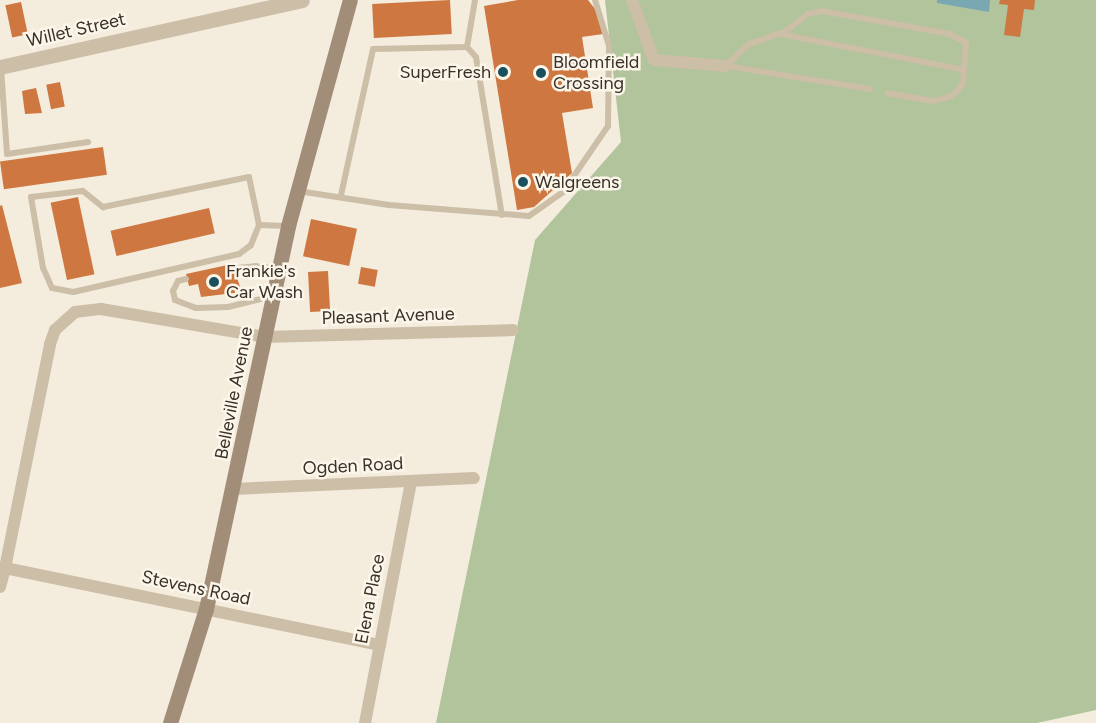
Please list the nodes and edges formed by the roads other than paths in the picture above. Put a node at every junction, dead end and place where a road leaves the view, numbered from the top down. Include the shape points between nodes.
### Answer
1 (302, 0) edge
2 (350, 0) edge
3 (475, 0) edge
4 (595, 0) edge
5 (632, 0) edge
6 (779, 34) junction
7 (467, 47) junction
8 (726, 66) junction
9 (1, 67) edge
10 (966, 70) junction
11 (870, 89) dead end
12 (888, 93) dead end
13 (88, 142) dead end
14 (297, 191) junction
15 (341, 195) junction
16 (502, 215) junction
17 (259, 225) junction
18 (288, 226) junction
19 (237, 268) dead end
20 (279, 269) junction
21 (186, 279) dead end
22 (273, 296) junction
23 (513, 330) dead end
24 (265, 337) junction
25 (474, 478) dead end
26 (411, 481) junction
27 (234, 489) junction
28 (3, 573) edge
29 (0, 587) edge
30 (206, 609) junction
31 (380, 645) junction
32 (170, 723) edge
33 (365, 723) edge

1 - 9 street, Willet Street
2 - 14 main road, Belleville Avenue
3 - 7 lane
4 - 16 lane via 609,46 608,126 563,192 529,216
5 - 8 street via 654,60
6 - 8 lane via 749,44
6 - 10 lane
6 - 10 lane via 808,14 835,11 960,37 968,51
7 - 15 lane via 372,48
7 - 16 lane via 476,57
8 - 11 lane
9 - 13 lane via 7,154
10 - 12 lane via 963,84 942,100
14 - 15 lane
14 - 18 main road, Belleville Avenue
15 - 16 lane via 389,206
17 - 17 lane via 249,177 103,207 83,191 31,198 43,268 52,288 73,292 239,254 251,245
17 - 18 lane
18 - 20 main road, Belleville Avenue
19 - 20 lane
20 - 22 main road, Belleville Avenue
21 - 22 lane via 178,281 173,291 175,300 196,308 218,309
22 - 24 main road, Belleville Avenue
23 - 24 street, Pleasant Avenue
24 - 27 main road, Belleville Avenue
24 - 28 street, Pleasant Avenue via 101,309 75,312 64,320 50,344
25 - 26 street, Ogden Road
26 - 27 street, Ogden Road
26 - 31 street, Elena Place
27 - 30 main road, Belleville Avenue
28 - 29 street, Pleasant Avenue
28 - 30 street, Stevens Road
30 - 31 street, Stevens Road
30 - 32 main road, Belleville Avenue
31 - 33 street, Elena Place

